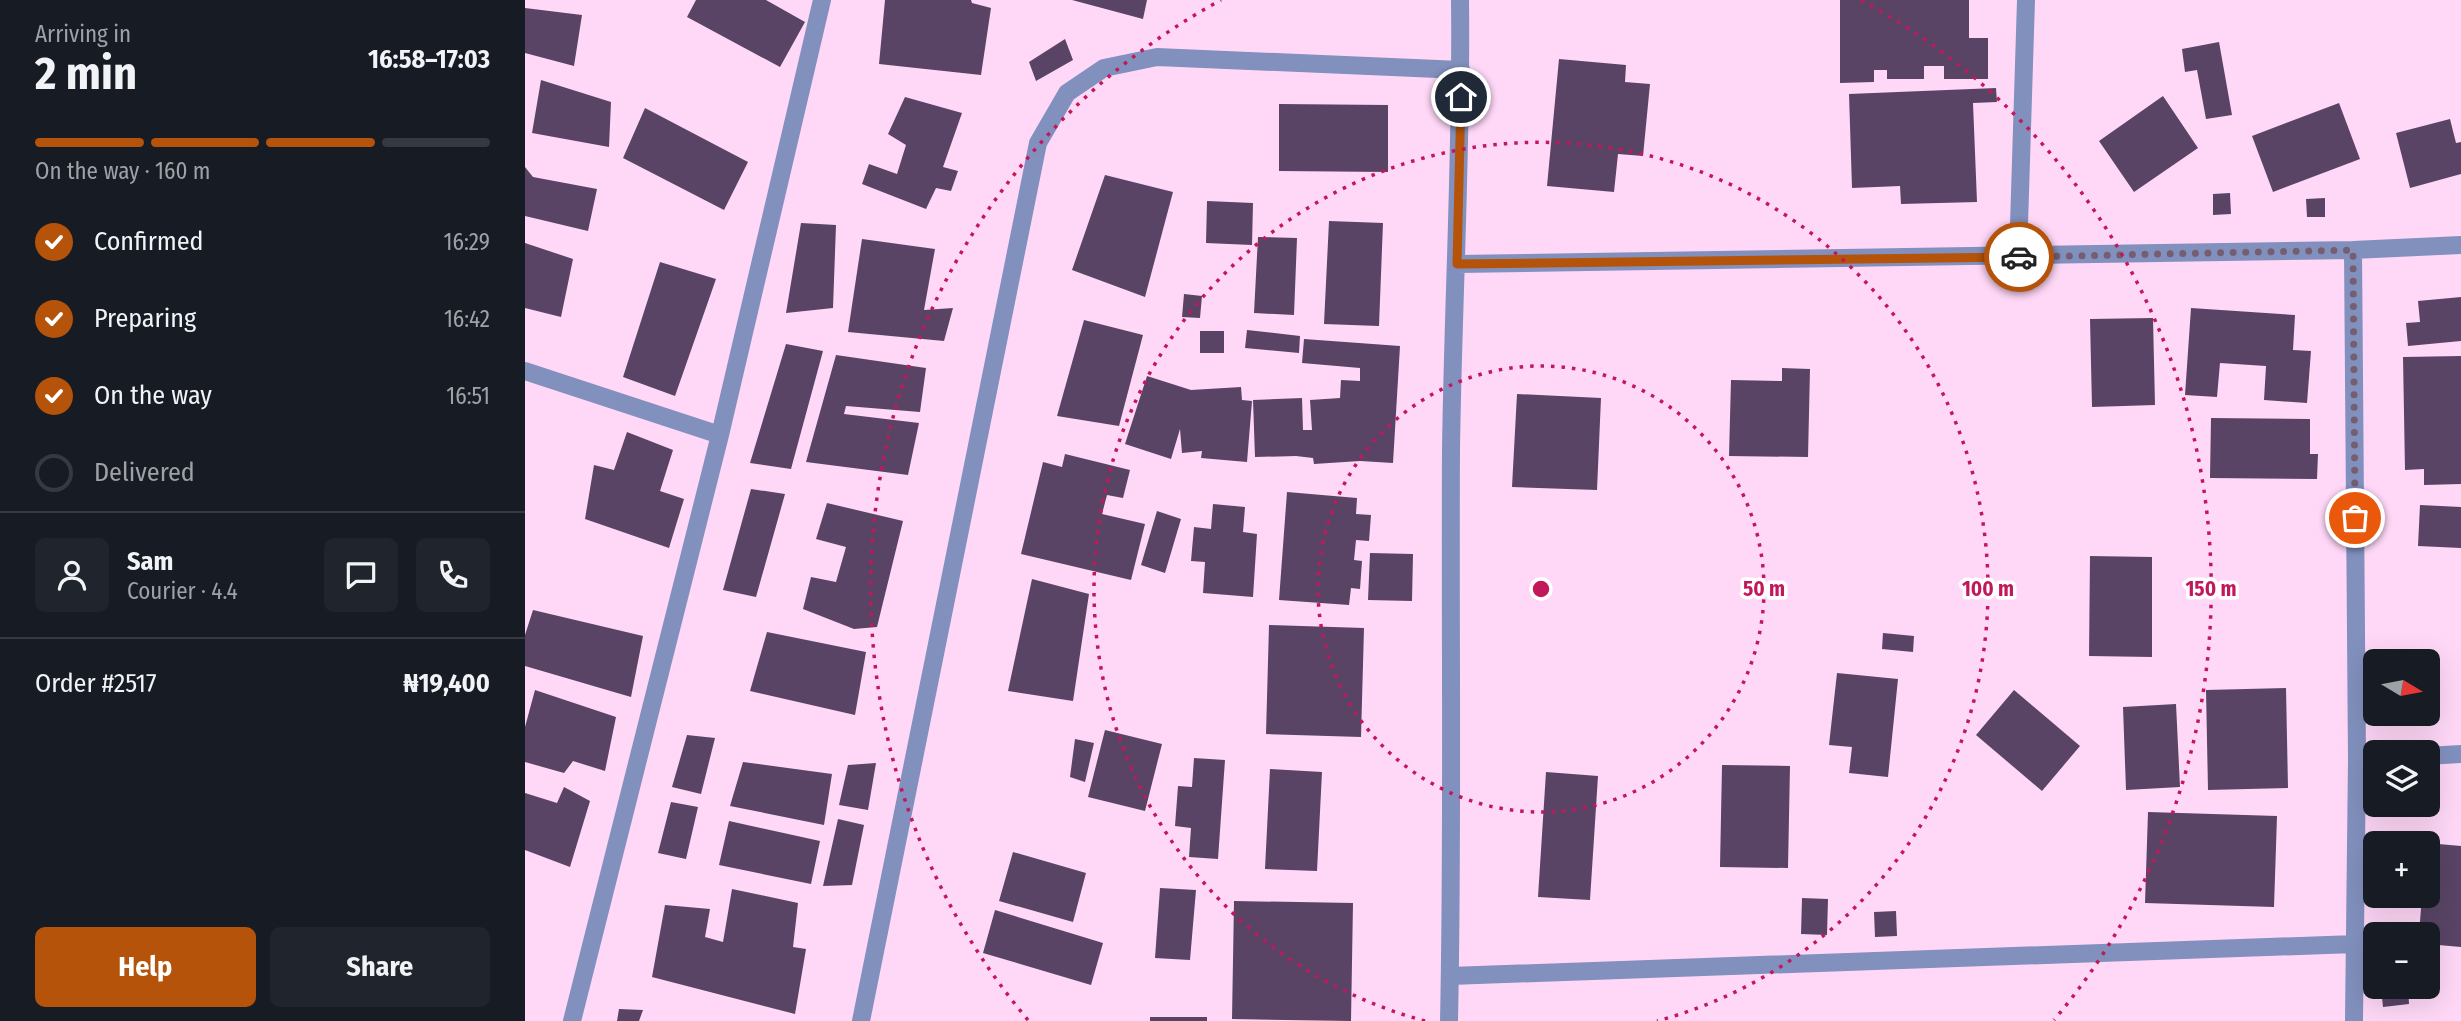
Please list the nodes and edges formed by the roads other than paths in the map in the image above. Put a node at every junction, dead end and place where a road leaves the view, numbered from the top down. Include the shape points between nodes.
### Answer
1 (822, 0) edge
2 (1460, 0) edge
3 (2026, 0) edge
4 (1461, 70) junction
5 (2461, 245) edge
6 (2353, 250) junction
7 (2018, 257) junction
8 (1457, 264) junction
9 (525, 371) edge
10 (720, 435) junction
11 (2366, 740) edge
12 (2461, 754) edge
13 (2440, 755) edge
14 (2363, 809) edge
15 (2355, 944) junction
16 (1450, 976) junction
17 (572, 1021) edge
18 (861, 1021) edge
19 (1449, 1021) edge
20 (2354, 1021) edge

1 - 10 street
2 - 4 street
3 - 7 street
4 - 8 street
4 - 18 street via 1157,57 1104,68 1067,93 1038,143
5 - 6 street
6 - 7 street
6 - 11 street
7 - 8 street
8 - 16 street via 1451,447
9 - 10 street
10 - 17 street
12 - 13 street
14 - 15 street
15 - 16 street
15 - 20 street
16 - 19 street

